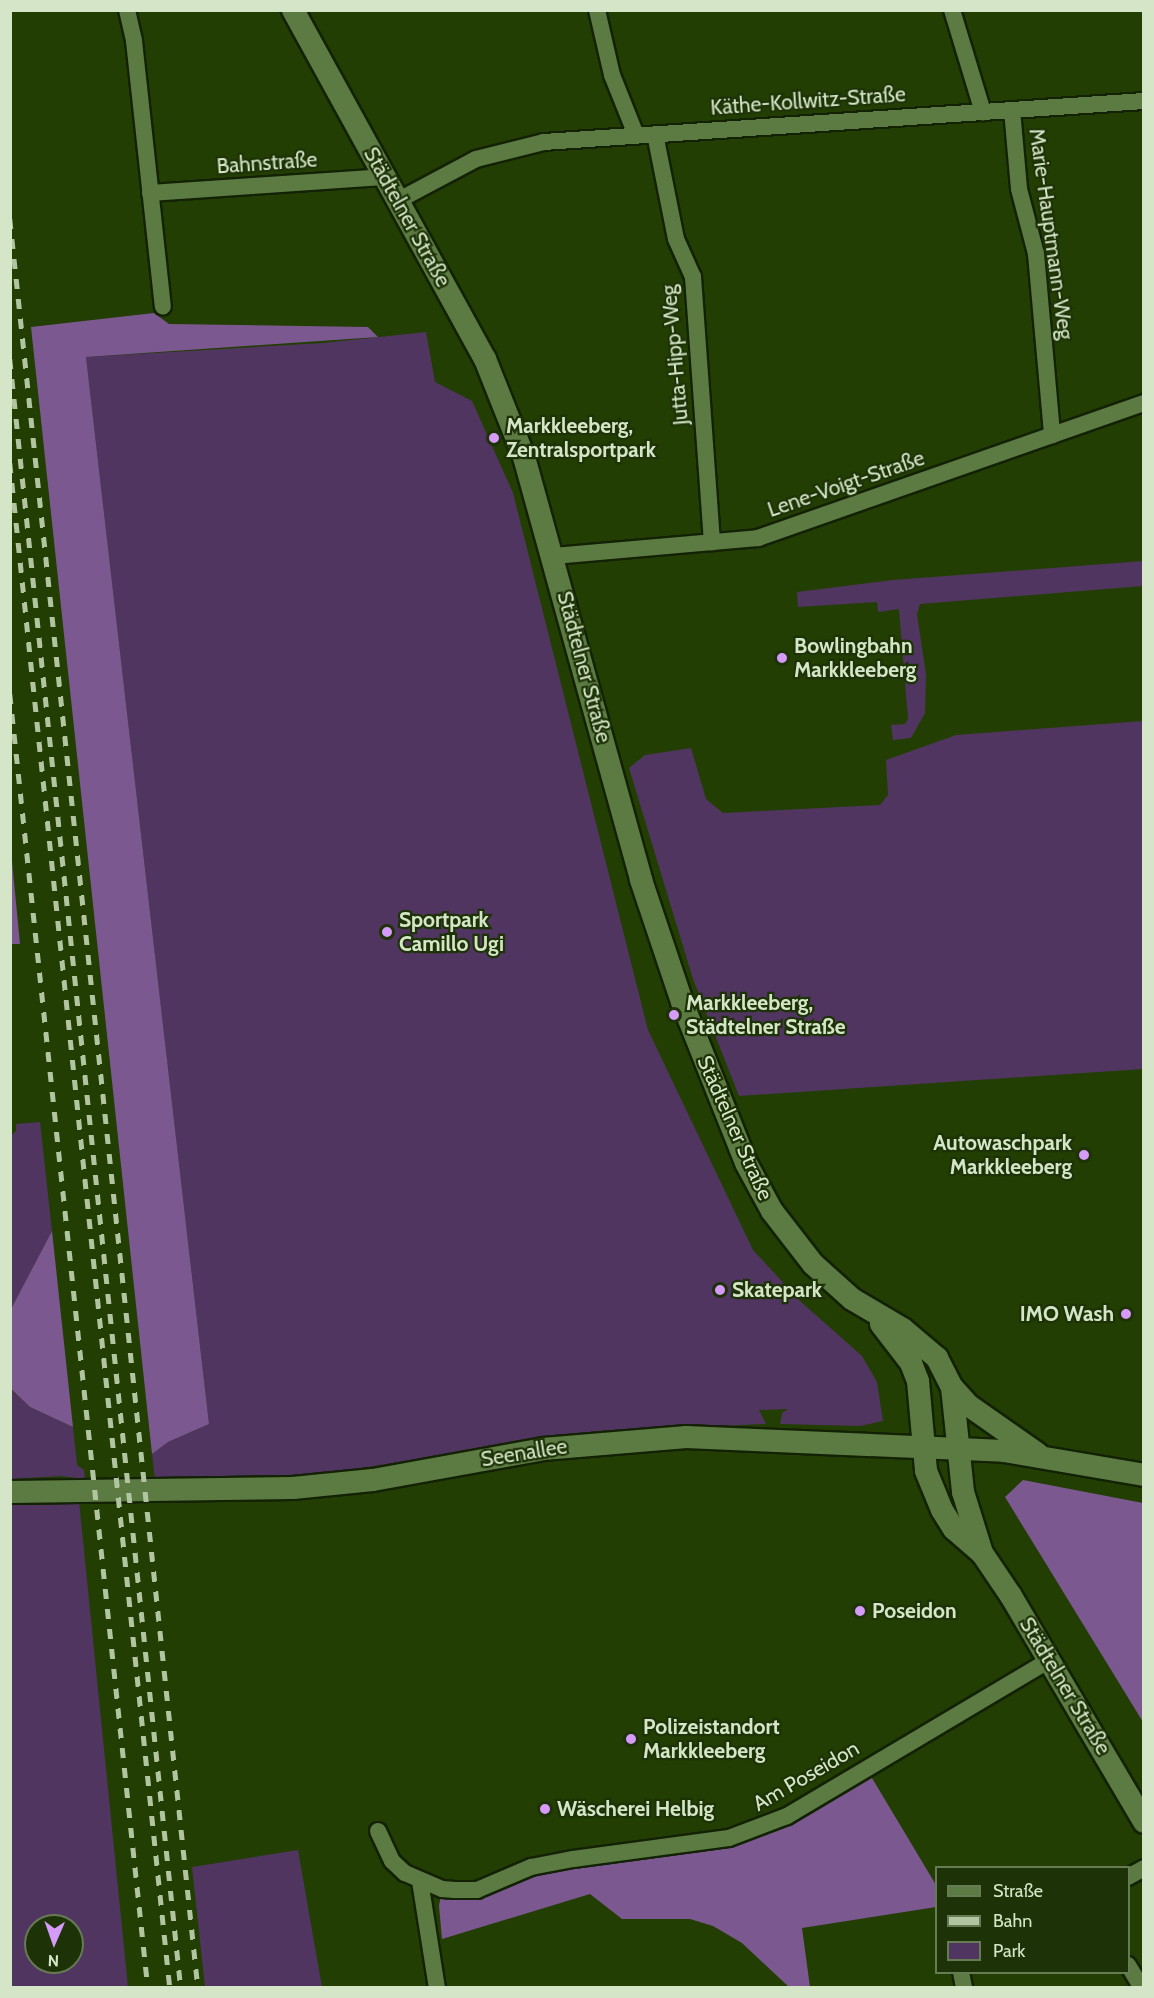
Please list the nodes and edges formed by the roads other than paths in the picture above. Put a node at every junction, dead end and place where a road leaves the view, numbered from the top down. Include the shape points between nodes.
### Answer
1 (127, 10) edge
2 (293, 10) edge
3 (597, 10) edge
4 (952, 10) edge
5 (1143, 101) edge
6 (1012, 110) junction
7 (983, 112) junction
8 (655, 134) junction
9 (636, 135) junction
10 (386, 177) junction
11 (150, 193) junction
12 (399, 200) junction
13 (163, 306) dead end
14 (1143, 404) edge
15 (1052, 435) junction
16 (712, 542) junction
17 (553, 556) junction
18 (872, 1314) junction
19 (952, 1387) junction
20 (924, 1446) junction
21 (958, 1448) junction
22 (1039, 1455) junction
23 (1143, 1475) edge
24 (10, 1492) edge
25 (982, 1553) junction
26 (1048, 1661) junction
27 (1143, 1822) edge
28 (378, 1831) dead end
29 (1143, 1868) edge
30 (1130, 1876) edge
31 (420, 1881) junction
32 (1130, 1968) edge
33 (437, 1988) edge
34 (1142, 1988) edge

1 - 11 street via 134,41
2 - 10 street, Städtelner Straße
3 - 9 street via 612,75
4 - 7 street
5 - 6 street, Käthe-Kollwitz-Straße
6 - 7 street, Käthe-Kollwitz-Straße
6 - 15 street, Marie-Hauptmann-Weg via 1019,189 1035,254
7 - 8 street, Käthe-Kollwitz-Straße
8 - 9 street, Käthe-Kollwitz-Straße
8 - 16 street, Jutta-Hipp-Weg via 674,230 693,277
9 - 12 street, Käthe-Kollwitz-Straße via 507,149 476,159
10 - 11 street, Bahnstraße
10 - 12 street, Städtelner Straße
11 - 13 street
12 - 17 street, Städtelner Straße via 484,359 524,457
14 - 15 street, Lene-Voigt-Straße
15 - 16 street, Lene-Voigt-Straße via 758,538
16 - 17 street, Lene-Voigt-Straße
17 - 18 street, Städtelner Straße via 641,880 682,1002 742,1154 767,1203 792,1239 831,1281
18 - 19 street, Städtelner Straße via 926,1345
18 - 20 street, Städtelner Straße via 911,1363 921,1395
19 - 21 street, Städtelner Straße
19 - 22 street, Seenallee via 968,1405
20 - 21 street, Seenallee
20 - 24 street, Seenallee via 686,1437 543,1449 373,1480 303,1487
20 - 25 street, Städtelner Straße via 926,1471 942,1510 954,1529
21 - 22 street, Seenallee
21 - 25 street, Städtelner Straße via 963,1492
22 - 23 street, Seenallee
25 - 26 street, Städtelner Straße
26 - 27 street, Städtelner Straße
26 - 31 street, Am Poseidon via 787,1816 754,1831 531,1867 477,1890 442,1889
28 - 31 street, Am Poseidon via 392,1861
29 - 30 street
31 - 33 street
32 - 34 street

